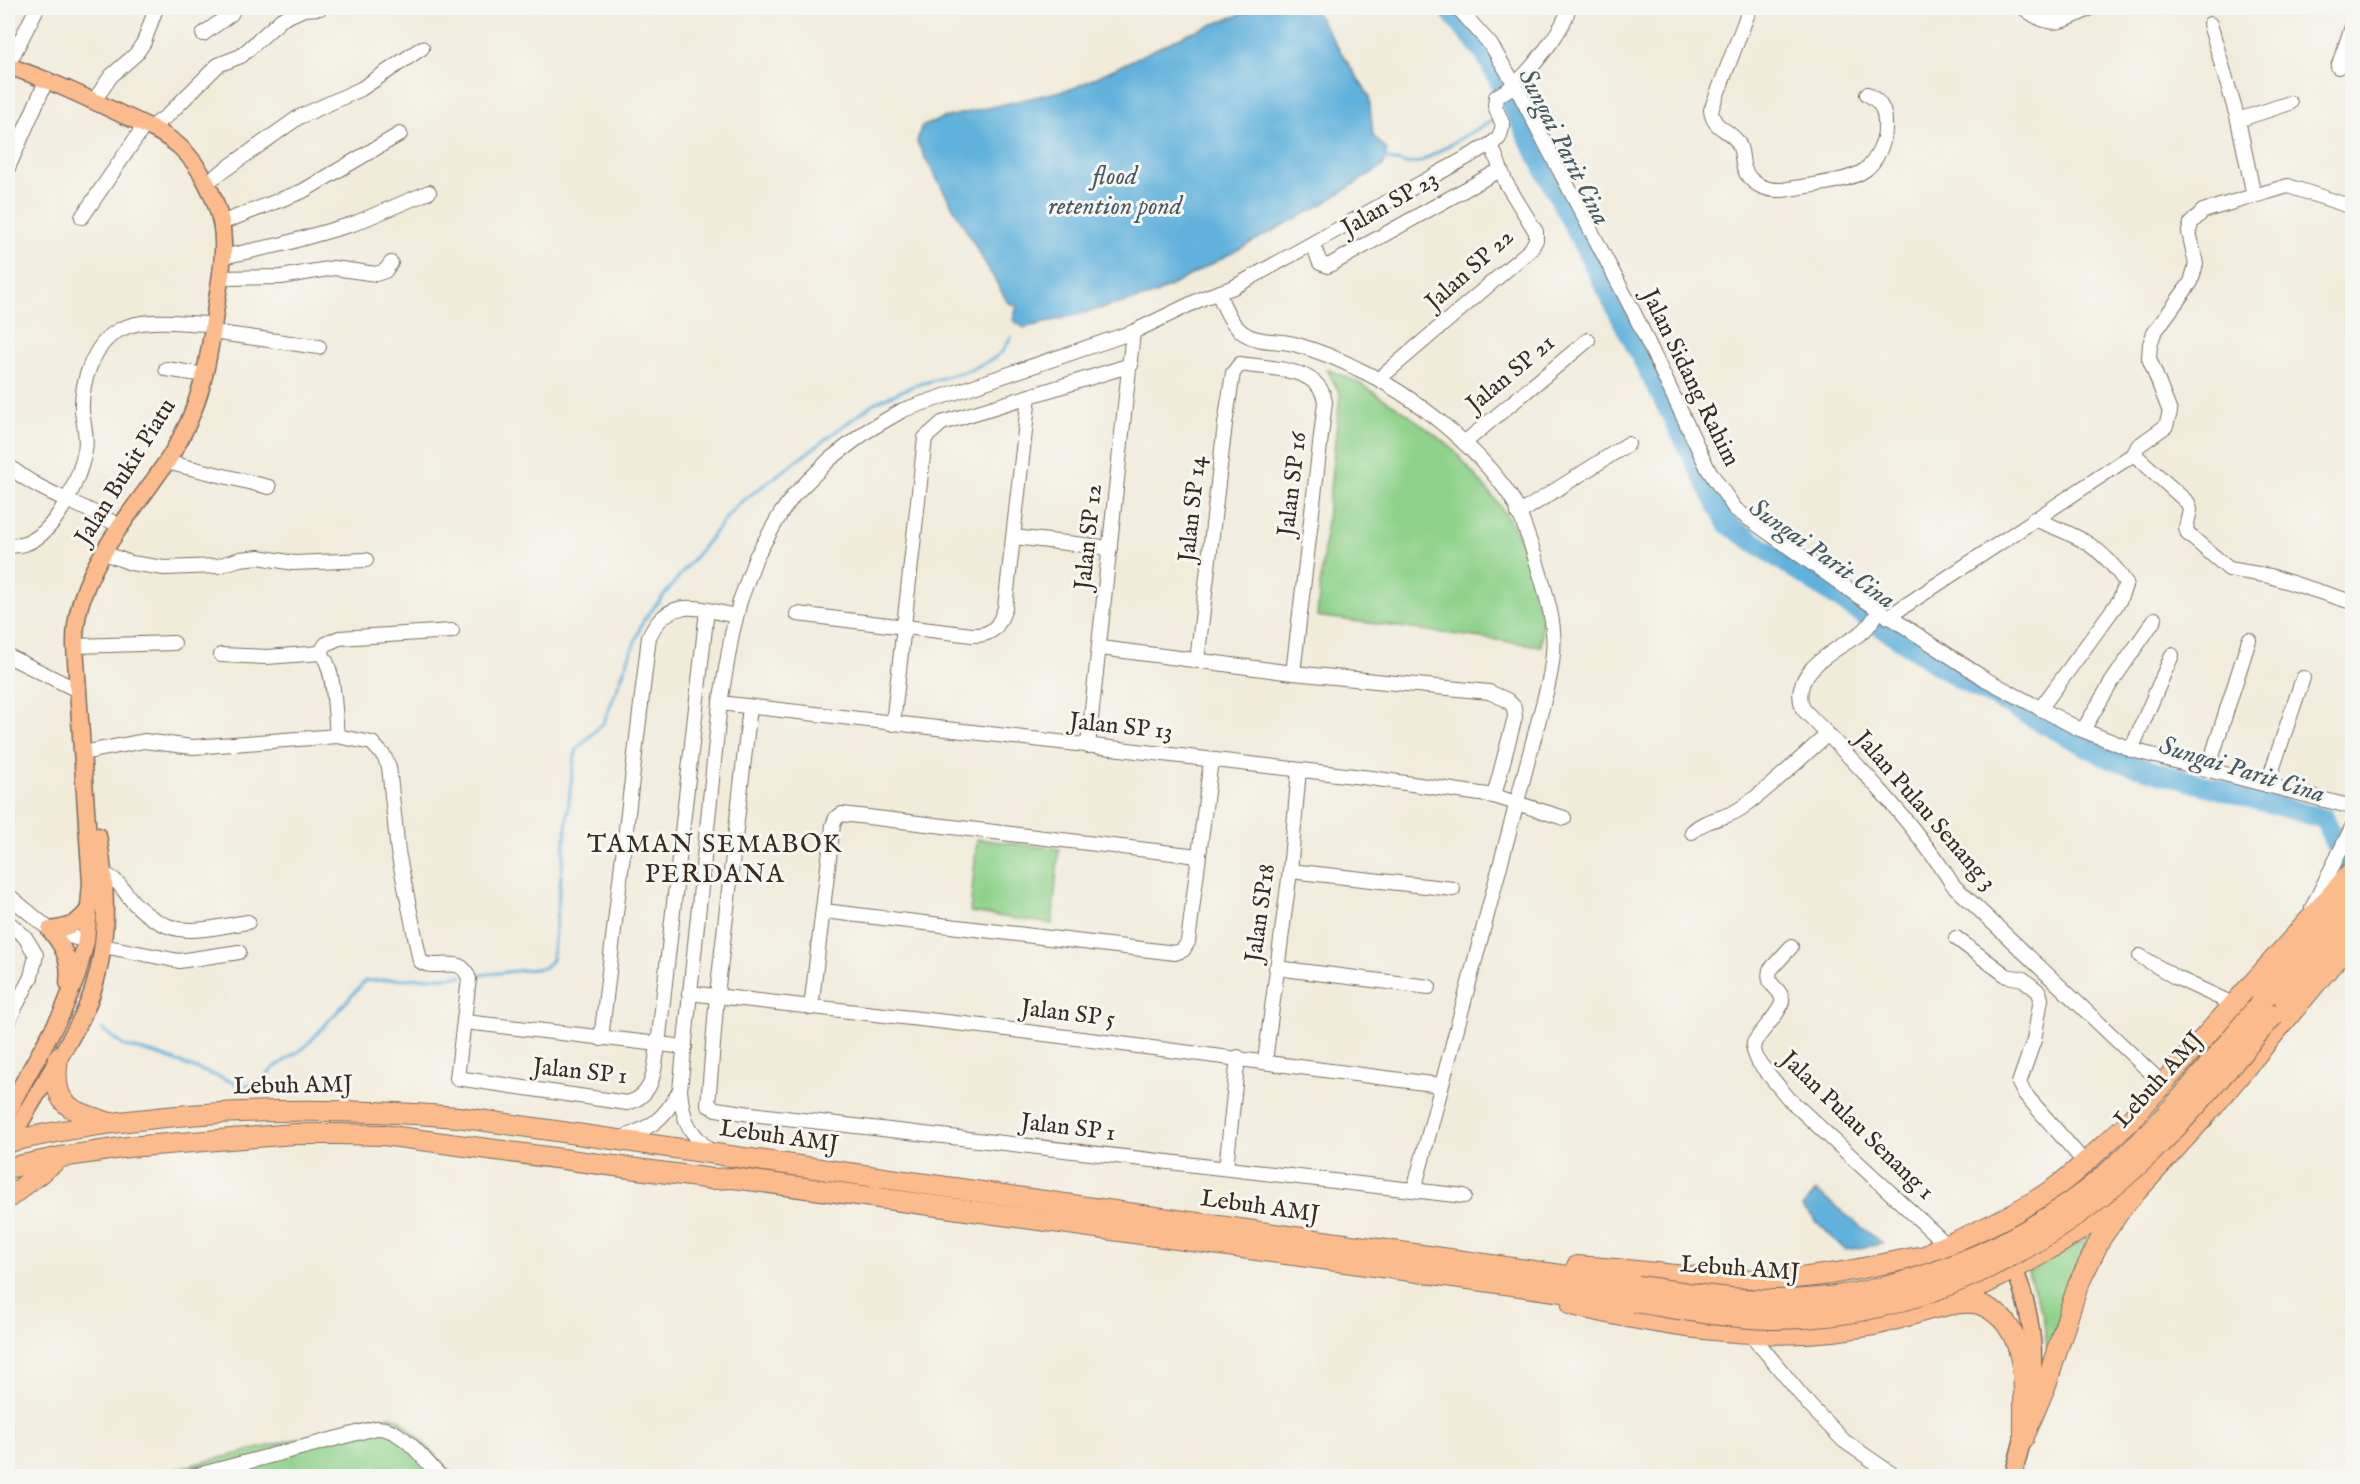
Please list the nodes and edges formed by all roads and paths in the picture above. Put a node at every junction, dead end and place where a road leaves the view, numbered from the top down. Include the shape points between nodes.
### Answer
1 (37, 8) edge
2 (156, 8) edge
3 (234, 8) edge
4 (320, 8) edge
5 (1458, 8) edge
6 (1568, 8) edge
7 (1750, 8) edge
8 (2024, 8) edge
9 (2091, 8) edge
10 (2210, 24) dead end
11 (2352, 27) edge
12 (203, 34) dead end
13 (422, 48) dead end
14 (8, 65) edge
15 (2338, 67) dead end
16 (47, 80) junction
17 (1508, 89) junction
18 (1867, 94) dead end
19 (94, 101) junction
20 (2289, 104) dead end
21 (2238, 120) junction
22 (147, 127) junction
23 (400, 134) dead end
24 (1491, 144) junction
25 (8, 168) edge
26 (1500, 170) junction
27 (206, 183) junction
28 (429, 192) dead end
29 (2254, 196) junction
30 (2352, 207) edge
31 (82, 217) dead end
32 (221, 223) junction
33 (1313, 244) junction
34 (222, 257) junction
35 (391, 263) dead end
36 (220, 278) junction
37 (1218, 293) junction
38 (213, 328) junction
39 (1134, 332) junction
40 (1587, 340) dead end
41 (319, 347) dead end
42 (1240, 364) joint
43 (1131, 365) junction
44 (166, 369) dead end
45 (205, 375) junction
46 (1379, 379) junction
47 (1029, 396) junction
48 (1464, 443) junction
49 (1628, 444) dead end
50 (2134, 454) junction
51 (166, 462) junction
52 (8, 465) edge
53 (269, 487) dead end
54 (66, 498) junction
55 (1518, 514) junction
56 (2034, 519) junction
57 (121, 527) junction
58 (1014, 537) junction
59 (8, 545) edge
60 (1110, 548) junction
61 (104, 553) junction
62 (366, 560) dead end
63 (2352, 602) edge
64 (707, 610) junction
65 (797, 614) dead end
66 (736, 616) junction
67 (1878, 618) junction
68 (2155, 619) dead end
69 (904, 627) junction
70 (452, 631) dead end
71 (2248, 640) dead end
72 (174, 643) dead end
73 (75, 646) junction
74 (1101, 648) junction
75 (320, 653) junction
76 (221, 655) dead end
77 (2172, 655) dead end
78 (8, 657) edge
79 (1197, 661) junction
80 (1293, 673) junction
81 (2303, 678) dead end
82 (77, 690) junction
83 (720, 703) junction
84 (750, 707) junction
85 (2040, 709) junction
86 (893, 724) junction
87 (2083, 730) junction
88 (1828, 734) junction
89 (337, 736) junction
90 (1088, 746) junction
91 (2131, 750) junction
92 (82, 753) junction
93 (1211, 760) junction
94 (2208, 769) junction
95 (1299, 770) junction
96 (2267, 785) junction
97 (1494, 796) junction
98 (1516, 803) junction
99 (88, 807) junction
100 (2352, 807) edge
101 (1564, 818) dead end
102 (2352, 827) edge
103 (1692, 832) dead end
104 (1198, 856) junction
105 (1290, 871) junction
106 (105, 875) junction
107 (2346, 881) edge
108 (1453, 889) dead end
109 (8, 895) edge
110 (106, 902) junction
111 (89, 908) junction
112 (824, 911) junction
113 (2352, 916) edge
114 (8, 922) edge
115 (248, 922) dead end
116 (50, 930) junction
117 (1956, 938) dead end
118 (2352, 940) edge
119 (86, 941) junction
120 (103, 946) junction
121 (1791, 947) dead end
122 (239, 952) dead end
123 (2140, 956) dead end
124 (1276, 968) junction
125 (1429, 987) dead end
126 (91, 993) junction
127 (689, 993) junction
128 (717, 995) junction
129 (2233, 1004) junction
130 (811, 1008) junction
131 (2267, 1010) junction
132 (62, 1014) junction
133 (8, 1021) edge
134 (465, 1022) junction
135 (601, 1039) junction
136 (658, 1045) junction
137 (685, 1047) junction
138 (1238, 1057) junction
139 (58, 1058) junction
140 (1265, 1061) junction
141 (2163, 1084) junction
142 (1440, 1085) junction
143 (680, 1090) junction
144 (9, 1107) edge
145 (115, 1124) junction
146 (617, 1139) junction
147 (8, 1143) edge
148 (712, 1153) junction
149 (61, 1157) junction
150 (2163, 1161) junction
151 (2085, 1163) junction
152 (8, 1168) edge
153 (1226, 1168) junction
154 (2055, 1187) junction
155 (1414, 1190) junction
156 (1464, 1196) dead end
157 (8, 1198) edge
158 (1987, 1227) junction
159 (2070, 1238) junction
160 (1947, 1245) junction
161 (1913, 1258) junction
162 (1438, 1266) junction
163 (2009, 1273) junction
164 (1930, 1310) junction
165 (1750, 1333) junction
166 (2024, 1438) junction
167 (194, 1476) edge
168 (440, 1476) edge
169 (1895, 1476) edge
170 (2013, 1476) edge

1 - 14 street
2 - 19 street via 136,54 111,76
3 - 12 street
4 - 22 street via 304,9 282,19 241,56 218,65 167,116
5 - 17 street, Jalan Sidang Rahim via 1491,45
6 - 17 street via 1559,29
7 - 18 street via 1711,110 1715,124 1738,143 1744,168 1754,182 1772,191 1783,190 1865,170 1885,136 1886,117 1882,106
8 - 9 street via 2039,20 2049,22
10 - 21 street
11 - 15 street
13 - 27 street via 361,89 299,117
14 - 16 main road, Jalan Bukit Piatu
16 - 19 main road, Jalan Bukit Piatu
16 - 25 street
17 - 24 street via 1494,102 1503,125 1499,138
17 - 67 street, Jalan Sidang Rahim via 1634,313 1719,489 1735,509
19 - 22 main road, Jalan Bukit Piatu
20 - 21 street
21 - 29 street
22 - 27 main road, Jalan Bukit Piatu via 182,148
22 - 31 street
23 - 32 street via 303,191
24 - 26 street, Jalan SP 22
24 - 33 street
26 - 33 street, Jalan SP 23 via 1328,266 1320,263
26 - 46 street, Jalan SP 22 via 1536,232 1531,249
27 - 32 main road, Jalan Bukit Piatu
28 - 34 street via 353,225
29 - 30 street via 2288,186
29 - 50 street, Jalan Pulau Senang 3 via 2203,211 2190,223 2196,264 2191,282 2150,344 2149,358 2170,419
32 - 34 main road, Jalan Bukit Piatu
33 - 37 street
34 - 36 main road, Jalan Bukit Piatu
35 - 36 street via 376,274 334,268 281,276
36 - 38 main road, Jalan Bukit Piatu
37 - 39 street
37 - 46 street via 1242,332 1294,344
38 - 41 street
38 - 45 main road, Jalan Bukit Piatu
38 - 54 street via 138,324 107,339 96,353 82,394 86,449
39 - 43 street, Jalan SP 12
39 - 66 street via 923,401 867,431 812,476 781,513 756,557
40 - 48 street, Jalan SP 21
42 - 79 street, Jalan SP 14 via 1233,373 1225,424
42 - 80 street, Jalan SP 16 via 1308,376 1324,394
43 - 47 street
43 - 60 street, Jalan SP 12
44 - 45 street
45 - 51 main road, Jalan Bukit Piatu via 196,410
46 - 48 street
47 - 58 street
47 - 69 street via 942,423 925,438
48 - 55 street via 1512,498
49 - 55 street
50 - 56 street, Jalan Pulau Senang 3
50 - 63 street via 2188,503 2188,534 2222,565
51 - 53 street
51 - 57 main road, Jalan Bukit Piatu
52 - 54 street via 19,477
54 - 57 street
54 - 59 street via 45,533 17,546
55 - 98 street via 1547,602 1554,653
56 - 67 street, Jalan Pulau Senang 3
56 - 85 street via 2090,543 2126,584 2120,601
57 - 61 main road, Jalan Bukit Piatu
58 - 60 street
58 - 69 street via 1005,608 994,631 972,635
60 - 74 street, Jalan SP 12
61 - 62 street via 164,567 218,566 259,557 294,563
61 - 73 main road, Jalan Bukit Piatu via 82,593 74,626
64 - 66 street
64 - 135 street via 683,606 667,613 653,628 646,647
64 - 136 street, Jalan SP 1
65 - 69 street
66 - 83 street
67 - 85 street, Jalan Sidang Rahim
67 - 88 street, Jalan Pulau Senang 3 via 1838,646 1813,668 1802,684 1799,698 1803,709
68 - 87 street via 2110,682
69 - 86 street
70 - 75 street via 339,638 326,644
71 - 94 street
72 - 73 street
73 - 82 main road, Jalan Bukit Piatu
74 - 79 street
74 - 90 street, Jalan SP 12
75 - 76 street
75 - 89 street via 331,680
77 - 91 street
78 - 82 street
79 - 80 street
80 - 97 street via 1489,692 1507,700 1514,707 1515,717
81 - 96 street
82 - 92 main road, Jalan Bukit Piatu
83 - 84 street, Jalan SP 13
83 - 127 street
84 - 86 street, Jalan SP 13
84 - 128 street
85 - 87 street, Jalan Sidang Rahim
86 - 90 street, Jalan SP 13
87 - 91 street, Jalan Sidang Rahim
88 - 103 street via 1741,808 1723,819 1705,822
88 - 141 street, Jalan Pulau Senang 3 via 1928,845 1953,885
89 - 92 street via 193,747 144,741
89 - 134 street via 372,743 389,767 398,852 420,961 453,963 468,975
90 - 93 street, Jalan SP 13
91 - 94 street, Jalan Sidang Rahim
92 - 99 main road, Jalan Bukit Piatu
93 - 95 street, Jalan SP 13
93 - 104 street
94 - 96 street, Jalan Sidang Rahim
95 - 97 street, Jalan SP 13
95 - 105 street, Jalan SP18
96 - 100 street, Jalan Sidang Rahim
97 - 98 street, Jalan SP 13
98 - 101 street, Jalan SP 13
98 - 142 street
99 - 106 main road, Jalan Bukit Piatu via 95,822
99 - 111 main road, Jalan Bukit Piatu
102 - 107 street
104 - 112 street via 1188,942 1175,953
104 - 112 street via 842,814 833,825
105 - 108 street
105 - 124 street, Jalan SP18
106 - 110 main road, Jalan Bukit Piatu
106 - 115 street via 118,882 142,910 177,931
107 - 129 highway
107 - 131 highway, Lebuh AMJ
109 - 116 street
110 - 119 main road via 96,933
110 - 120 main road, Jalan Bukit Piatu
111 - 116 main road via 71,927
111 - 119 main road, Jalan Bukit Piatu
112 - 130 street
113 - 131 highway, Lebuh AMJ
114 - 133 street via 25,937 36,955 31,977
116 - 119 street
116 - 132 main road via 65,950 69,964
117 - 151 street via 2007,976 2023,979 2039,992 2042,999 2034,1040 2019,1083 2024,1094
118 - 150 highway
119 - 126 main road via 92,953
119 - 132 main road, Jalan Bukit Piatu
120 - 122 street via 179,961
120 - 126 main road, Jalan Bukit Piatu
121 - 160 street, Jalan Pulau Senang 1 via 1770,970 1770,983 1781,995 1782,1004 1754,1043 1756,1059 1789,1099
123 - 129 street
124 - 125 street
124 - 140 street, Jalan SP18
126 - 139 main road, Jalan Bukit Piatu via 82,1018
127 - 128 street, Jalan SP 5
127 - 137 street
128 - 130 street, Jalan SP 5
128 - 153 street, Jalan SP 1 via 707,1096 708,1104 716,1109
129 - 141 highway
130 - 138 street, Jalan SP 5
131 - 162 highway, Lebuh AMJ, bridge via 2106,1174 2037,1223 1919,1279 1826,1298 1774,1300 1637,1294
132 - 144 main road, Jalan Bukit Piatu
134 - 135 street
134 - 136 street, Jalan SP 1 via 457,1078 627,1103 646,1093 652,1082
135 - 136 street
136 - 137 street
137 - 143 street
138 - 140 street, Jalan SP 5
138 - 153 street
139 - 145 highway via 55,1079 60,1099 67,1107
139 - 147 main road, Jalan Bukit Piatu
140 - 142 street, Jalan SP 5
141 - 151 highway
142 - 155 street
143 - 146 street via 662,1118 650,1127
143 - 148 street via 684,1122
145 - 146 highway, Lebuh AMJ via 311,1108 458,1117
145 - 147 highway, Lebuh AMJ
146 - 148 highway, Lebuh AMJ
148 - 162 highway, Lebuh AMJ
149 - 152 highway, Lebuh AMJ
149 - 157 highway
149 - 162 highway, Lebuh AMJ via 129,1147 294,1134 383,1136
150 - 159 highway
150 - 166 highway via 2124,1205 2088,1259
151 - 154 highway
153 - 155 street, Jalan SP 1
154 - 158 highway
154 - 159 highway via 2035,1206 2029,1223 2043,1242
155 - 156 street, Jalan SP 1
158 - 160 highway
158 - 163 main road
159 - 163 highway
160 - 161 highway
161 - 162 highway via 1827,1275 1782,1279
161 - 164 highway via 1951,1254 1967,1270 1968,1280 1962,1290
162 - 165 highway via 1622,1316 1716,1332
163 - 164 highway
163 - 166 main road via 2026,1354
164 - 165 highway via 1875,1325 1833,1331
164 - 166 highway via 1975,1302 1995,1312 2009,1328 2021,1360
165 - 169 street via 1844,1441
166 - 170 main road
167 - 168 street via 387,1427 397,1432

